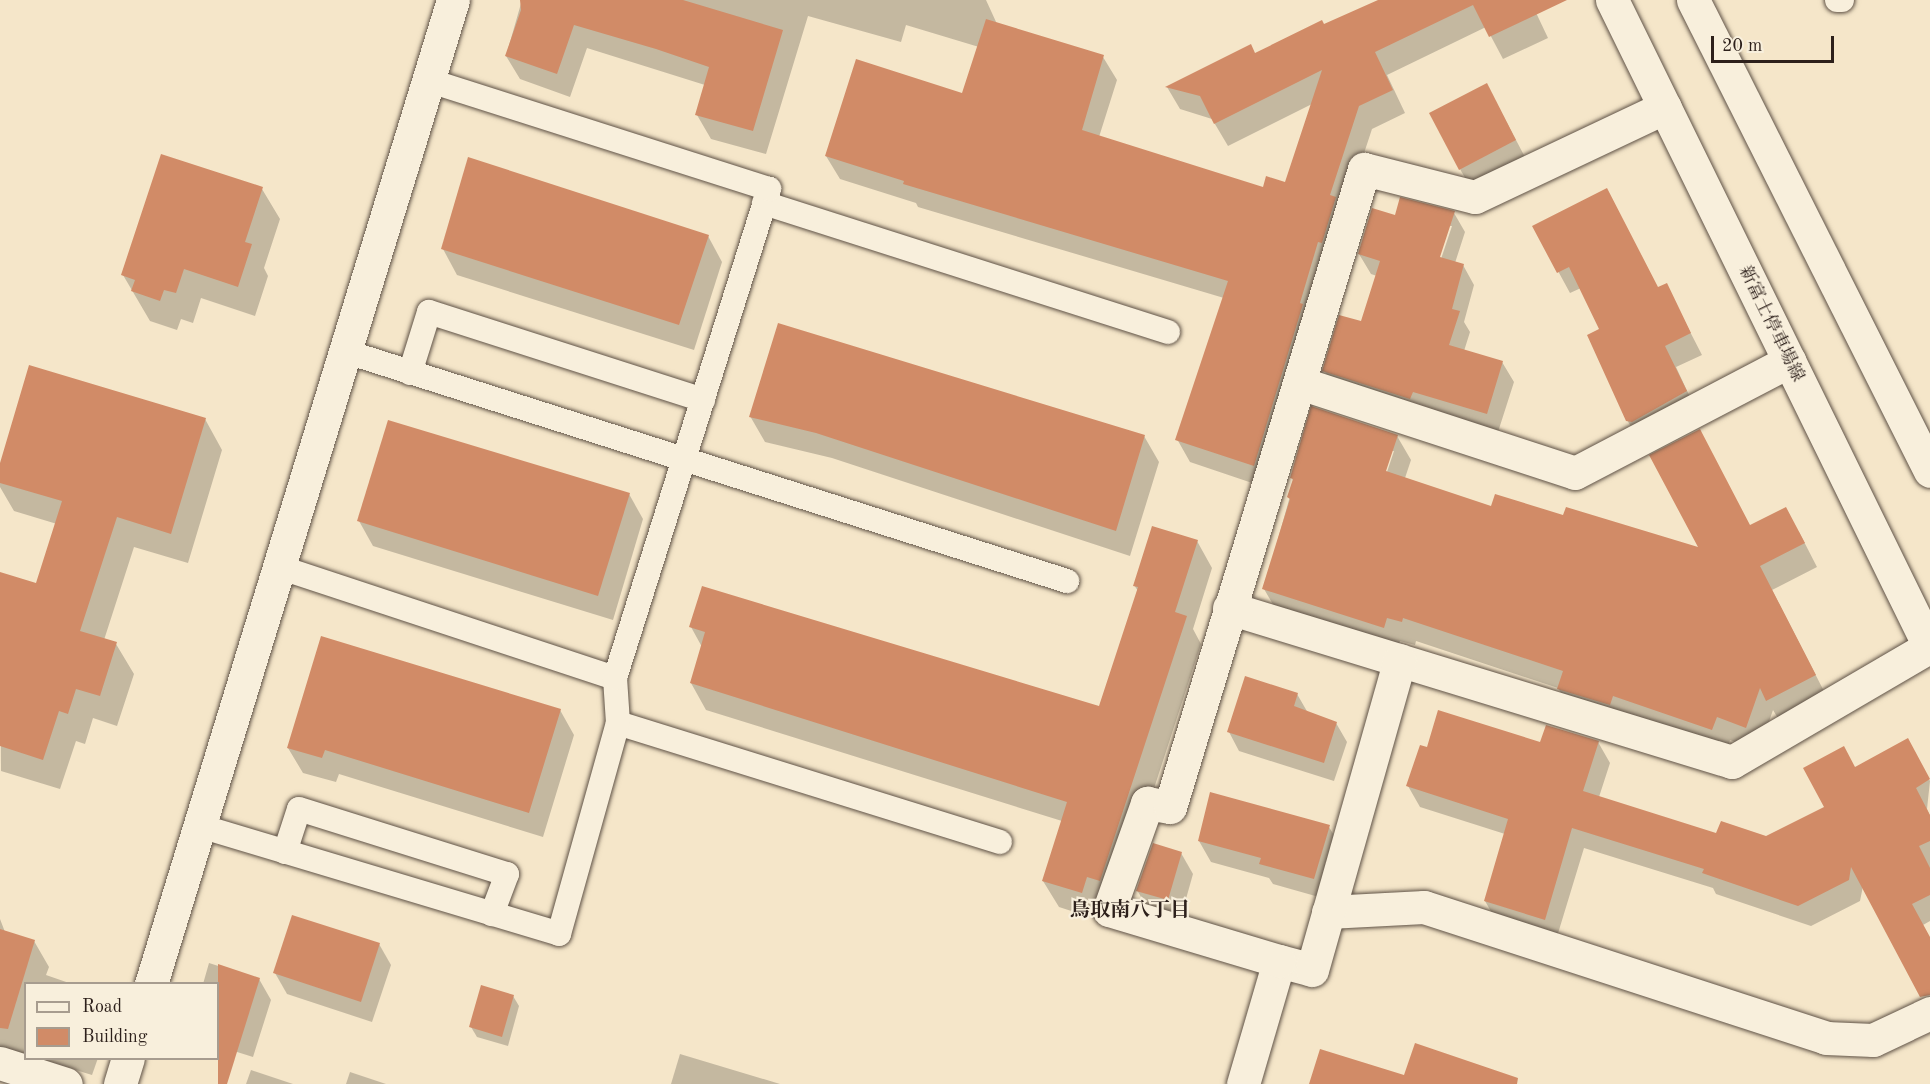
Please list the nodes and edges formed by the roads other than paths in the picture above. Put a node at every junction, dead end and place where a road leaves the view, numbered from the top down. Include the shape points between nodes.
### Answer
1 (453, 0) edge
2 (1612, 0) edge
3 (1693, 0) edge
4 (427, 80) junction
5 (1665, 107) junction
6 (764, 203) junction
7 (1168, 332) dead end
8 (344, 351) junction
9 (1789, 361) junction
10 (410, 373) junction
11 (1300, 382) junction
12 (703, 400) junction
13 (684, 462) junction
14 (1930, 471) edge
15 (279, 567) junction
16 (1067, 581) dead end
17 (1229, 608) junction
18 (1930, 648) edge
19 (1400, 660) junction
20 (615, 678) junction
21 (618, 723) junction
22 (200, 826) junction
23 (1000, 842) dead end
24 (285, 852) junction
25 (1328, 912) junction
26 (492, 914) junction
27 (1279, 961) junction
28 (152, 982) edge
29 (1930, 1013) edge
30 (128, 1060) edge
31 (0, 1063) edge
32 (66, 1084) edge
33 (120, 1084) edge
34 (1243, 1084) edge

1 - 4 street
2 - 5 street, 新富士停車場線
3 - 14 street
4 - 6 lane via 769,189
4 - 8 street
5 - 9 street, 新富士停車場線
5 - 11 street via 1474,197 1364,169
6 - 7 lane
6 - 12 lane
8 - 10 lane
8 - 15 street
9 - 11 street via 1575,473
9 - 18 street, 新富士停車場線
10 - 12 lane via 429,312
10 - 13 lane
11 - 17 street
12 - 13 lane
13 - 16 lane
13 - 20 lane
15 - 20 lane
15 - 22 street
17 - 19 street
17 - 27 street via 1170,807 1147,803 1109,910
18 - 19 street via 1732,762
19 - 25 street
20 - 21 lane
21 - 23 lane
21 - 26 lane via 560,934
22 - 24 lane
22 - 28 street
24 - 26 lane
24 - 26 lane via 299,809 507,874
25 - 27 street via 1312,970
25 - 29 street via 1424,907 1827,1038 1873,1040
27 - 34 street
30 - 33 street
31 - 32 street

